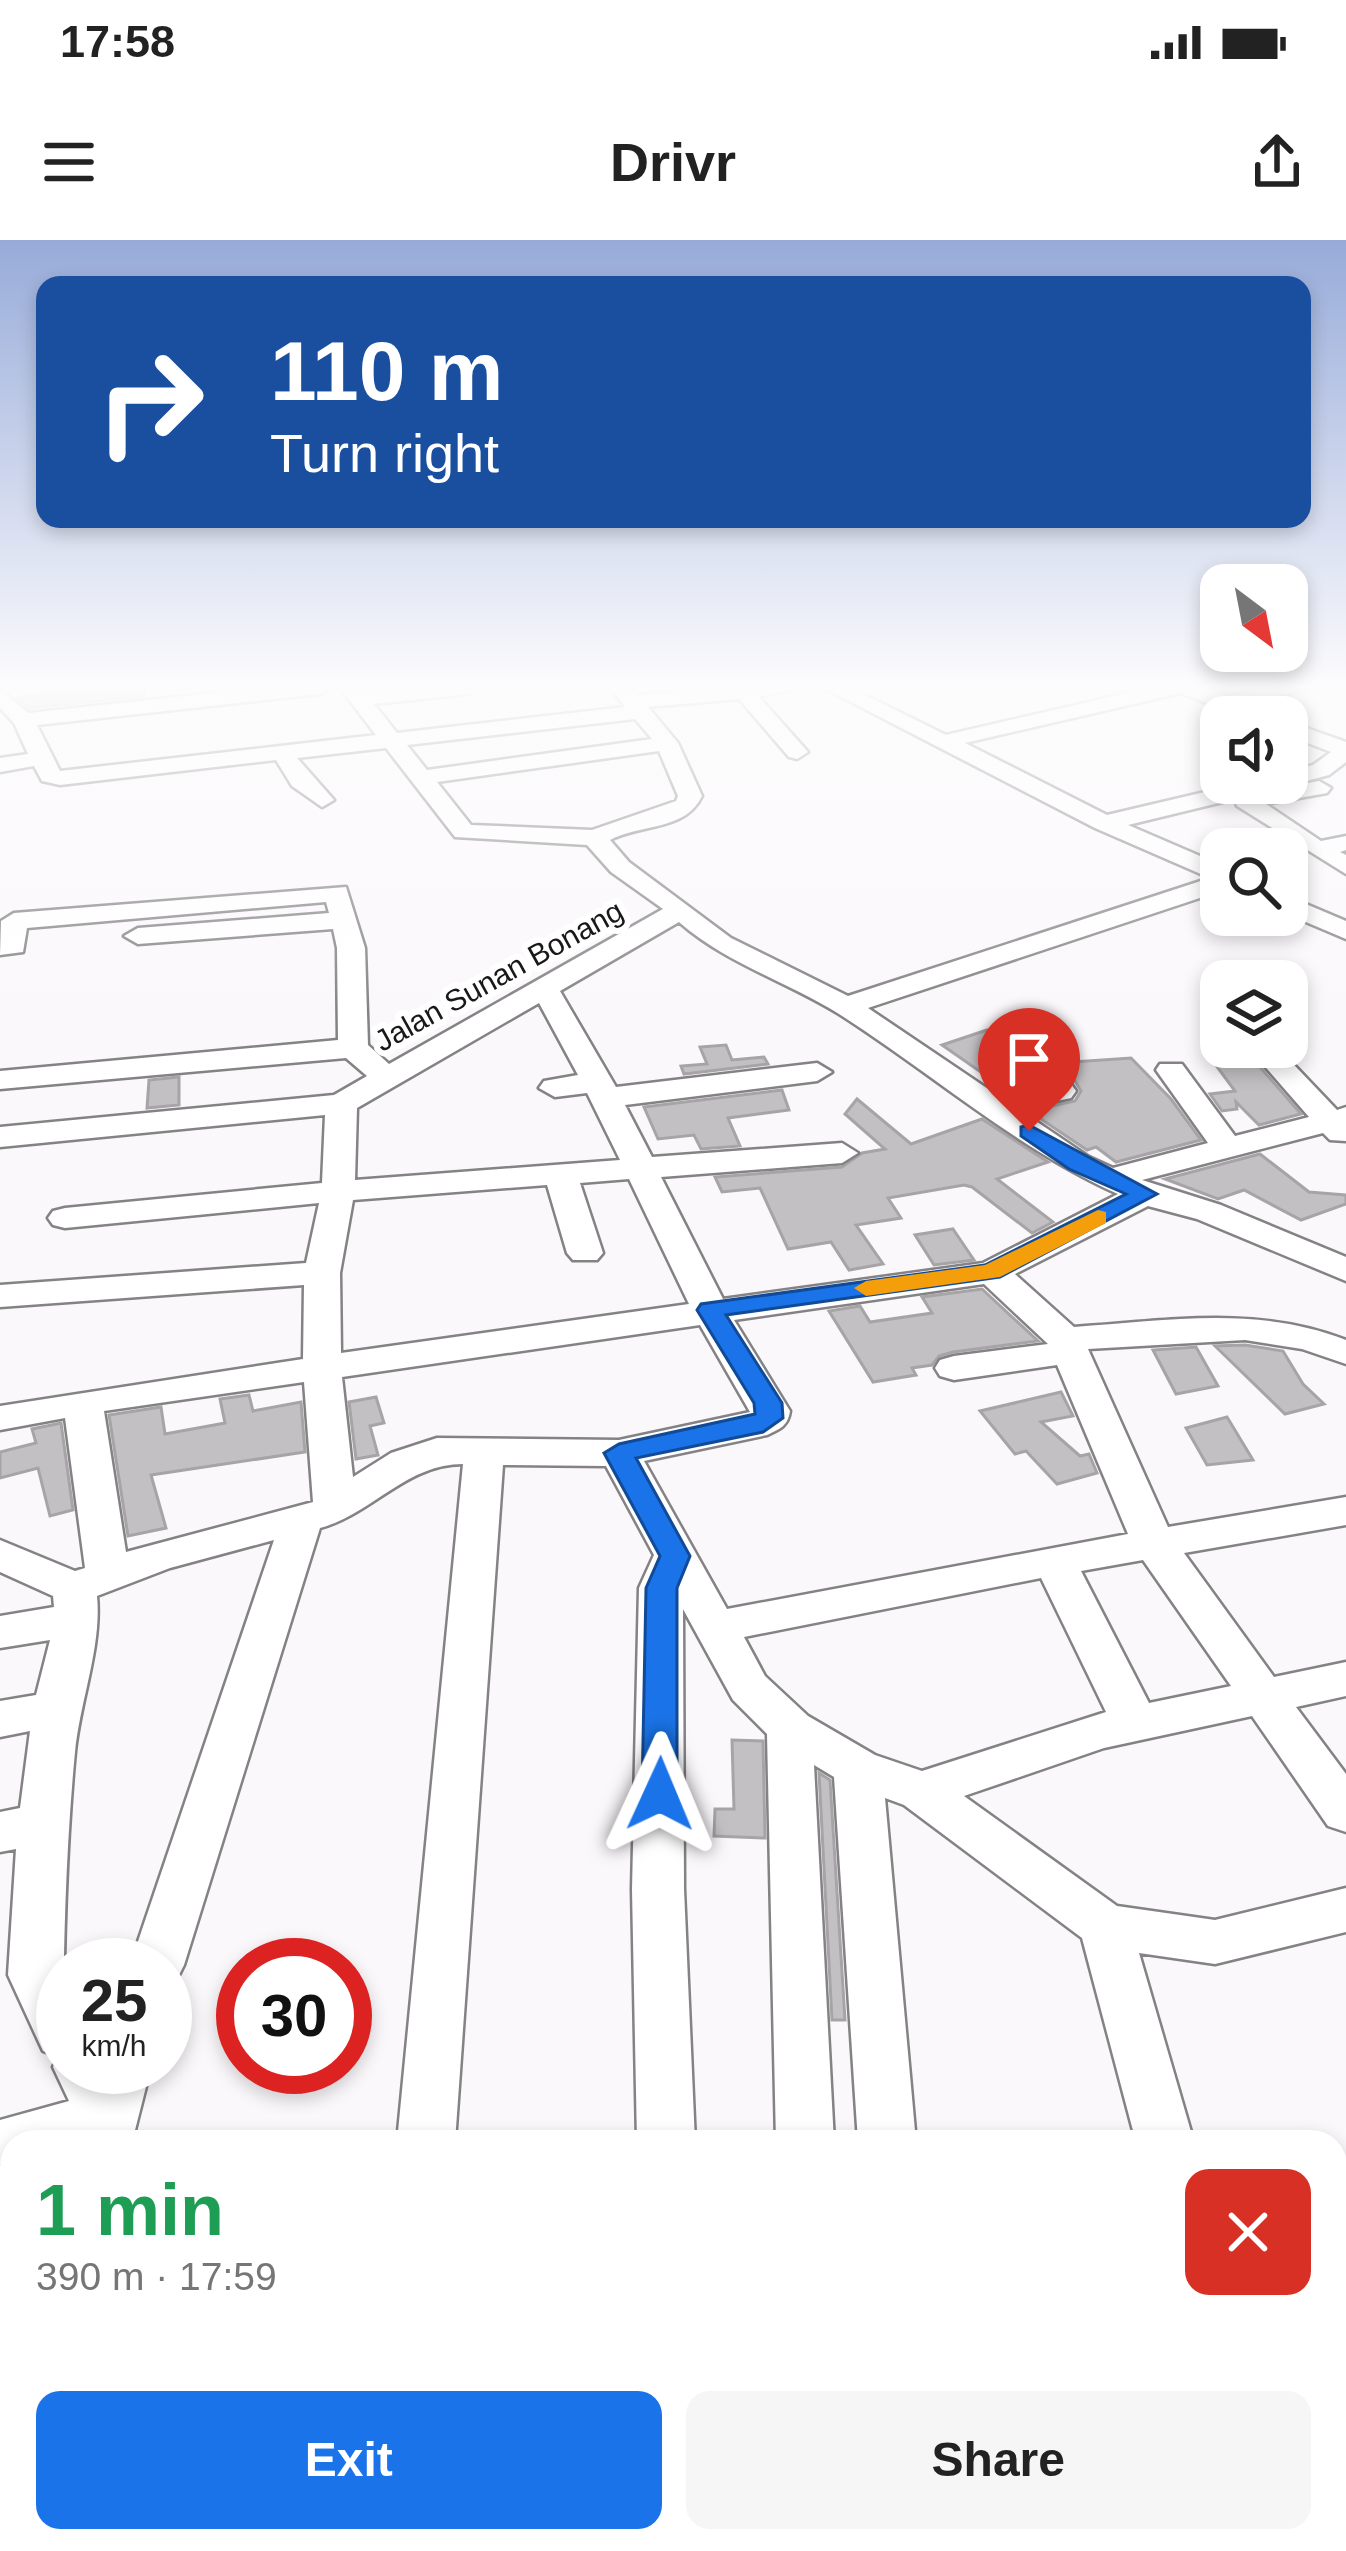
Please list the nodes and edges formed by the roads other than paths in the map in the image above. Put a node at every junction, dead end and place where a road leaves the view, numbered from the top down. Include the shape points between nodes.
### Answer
1 (317, 796) edge
2 (434, 796) edge
3 (686, 796) edge
4 (1050, 796) edge
5 (322, 800) dead end
6 (1202, 804) edge
7 (1249, 804) edge
8 (1104, 823) junction
9 (597, 838) junction
10 (1346, 843) edge
11 (1317, 849) junction
12 (1346, 866) edge
13 (1200, 868) edge
14 (1200, 885) edge
15 (681, 910) junction
16 (1308, 914) edge
17 (1346, 931) edge
18 (7, 934) edge
19 (544, 987) junction
20 (846, 1006) junction
21 (353, 1048) junction
22 (127, 1068) junction
23 (1282, 1068) edge
24 (1172, 1070) dead end
25 (817, 1072) dead end
26 (386, 1077) junction
27 (0, 1080) edge
28 (555, 1088) dead end
29 (602, 1090) junction
30 (1060, 1091) dead end
31 (341, 1104) junction
32 (990, 1106) junction
33 (128, 1124) junction
34 (1340, 1125) edge
35 (0, 1137) edge
36 (1226, 1146) junction
37 (842, 1153) dead end
38 (642, 1171) junction
39 (561, 1177) junction
40 (1108, 1178) junction
41 (338, 1191) junction
42 (1145, 1194) junction
43 (65, 1218) dead end
44 (585, 1253) dead end
45 (1346, 1270) edge
46 (992, 1272) junction
47 (322, 1274) junction
48 (0, 1296) edge
49 (710, 1310) junction
50 (1068, 1346) junction
51 (1346, 1353) edge
52 (322, 1367) junction
53 (954, 1368) dead end
54 (82, 1402) junction
55 (0, 1418) edge
56 (484, 1451) junction
57 (619, 1453) junction
58 (1346, 1511) edge
59 (318, 1514) junction
60 (1154, 1544) junction
61 (0, 1555) edge
62 (675, 1556) junction
63 (1056, 1564) junction
64 (86, 1593) junction
65 (716, 1628) junction
66 (0, 1632) edge
67 (1346, 1679) edge
68 (1259, 1695) junction
69 (56, 1709) junction
70 (0, 1719) edge
71 (1135, 1723) junction
72 (791, 1730) junction
73 (858, 1768) junction
74 (921, 1791) junction
75 (1346, 1812) edge
76 (22, 1828) edge
77 (1346, 1910) edge
78 (1105, 1926) junction
79 (167, 1938) edge
80 (17, 1982) edge
81 (107, 2098) edge
82 (39, 2130) edge
83 (427, 2130) edge
84 (666, 2130) edge
85 (804, 2130) edge
86 (886, 2130) edge
87 (1162, 2130) edge

1 - 5 street
2 - 9 street via 464,832
3 - 9 street via 686,805 666,817
4 - 8 street
6 - 8 street
7 - 11 street
8 - 13 street
9 - 15 street, Jalan Sunan Bonang via 620,867
10 - 11 street
11 - 12 street
14 - 20 street
15 - 19 street, Jalan Sunan Bonang
15 - 20 street via 721,944
16 - 17 street
18 - 21 street via 331,892 339,896 351,948
19 - 26 street, Jalan Sunan Bonang
19 - 29 street
20 - 32 street
21 - 22 street
21 - 26 street
22 - 27 street
22 - 33 street
23 - 34 street
24 - 36 street
25 - 29 street
26 - 31 street, Jalan Sunan Bonang
28 - 29 street
29 - 38 street
30 - 32 street
31 - 33 street, Jalan Sunan Bonang
31 - 41 street
32 - 40 street
33 - 35 street, Jalan Sunan Bonang
34 - 36 street
36 - 40 street
37 - 38 street
38 - 39 street
38 - 49 street
39 - 41 street
39 - 44 street
40 - 42 street
41 - 43 street
41 - 47 street
42 - 45 street via 1210,1212
42 - 46 street
46 - 49 street
46 - 50 street
47 - 48 street
47 - 52 street
49 - 52 street
49 - 57 street via 768,1403 769,1418
50 - 51 street via 1262,1331 1300,1334
50 - 53 street
50 - 60 street
52 - 54 street
52 - 59 street
54 - 55 street
54 - 64 street
56 - 57 street
56 - 59 street via 418,1456
56 - 83 street
57 - 62 street
58 - 60 street
59 - 64 street
59 - 79 street
60 - 63 street
60 - 68 street
61 - 64 street
62 - 65 street
62 - 84 street via 661,1588
63 - 65 street
63 - 71 street
64 - 66 street
64 - 69 street
65 - 72 street via 749,1688
67 - 68 street
68 - 71 street
68 - 75 street
69 - 70 street
69 - 76 street
71 - 74 street
72 - 73 street
72 - 85 street
73 - 74 street
73 - 86 street
74 - 78 street
76 - 80 street
77 - 78 street via 1215,1942
78 - 87 street
81 - 82 street

